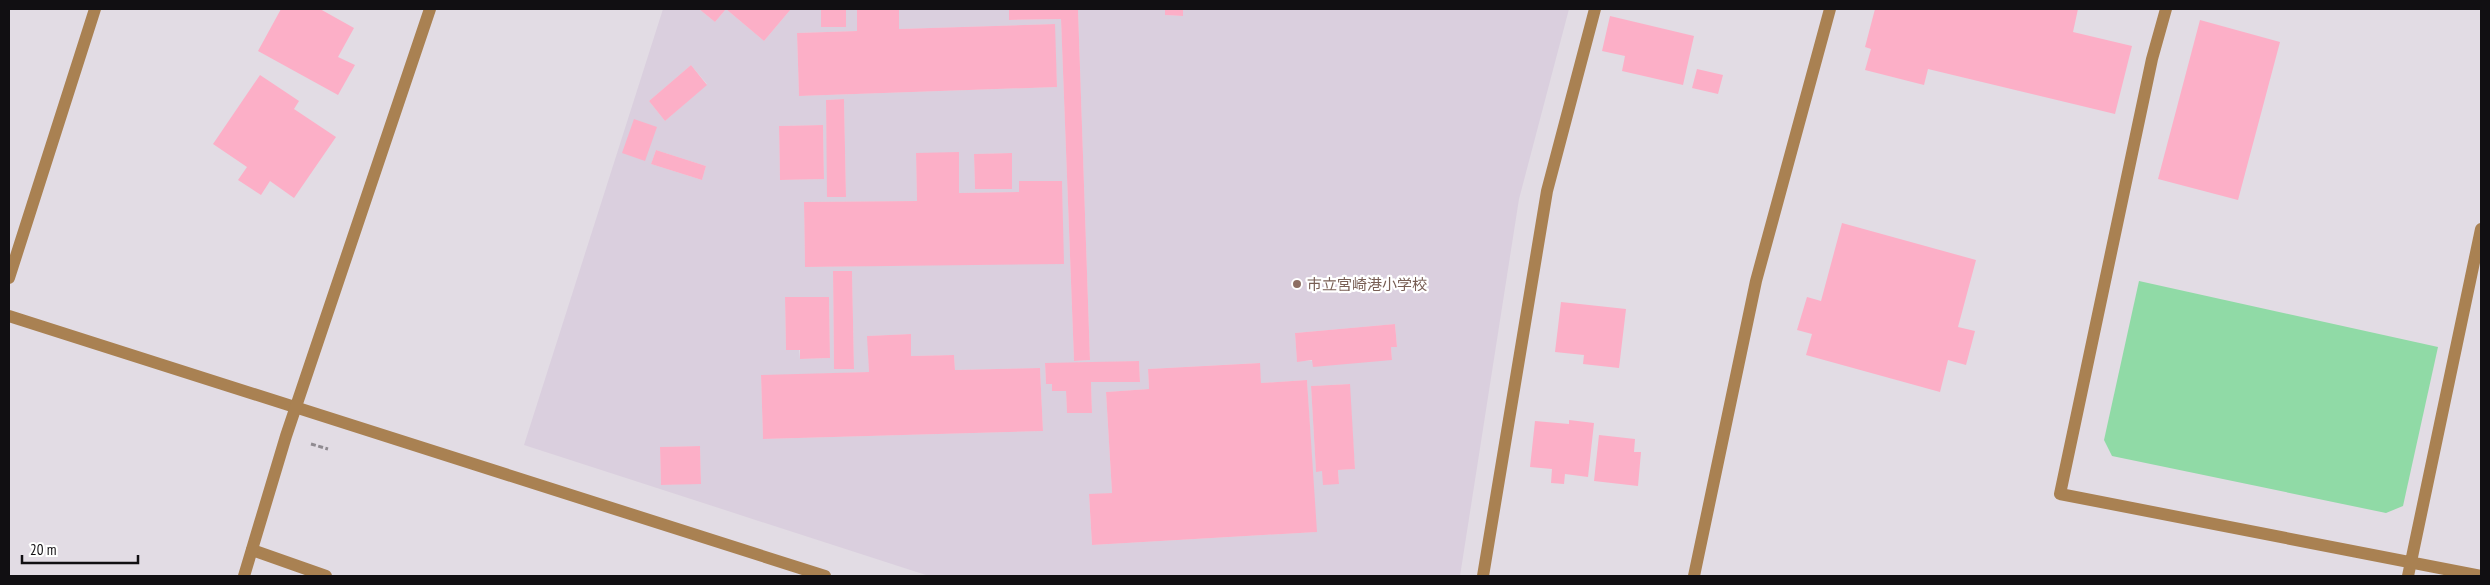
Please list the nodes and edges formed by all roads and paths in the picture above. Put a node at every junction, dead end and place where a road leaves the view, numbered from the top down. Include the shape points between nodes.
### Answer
1 (95, 9) edge
2 (430, 9) edge
3 (1595, 9) edge
4 (1830, 9) edge
5 (2166, 9) edge
6 (2481, 229) edge
7 (9, 278) edge
8 (9, 316) edge
9 (295, 408) junction
10 (252, 550) junction
11 (2411, 562) junction
12 (244, 576) edge
13 (326, 576) edge
14 (825, 576) edge
15 (1483, 576) edge
16 (1694, 576) edge
17 (2408, 576) edge
18 (2481, 576) edge

1 - 7 street
2 - 9 street
3 - 15 street via 1547,191
4 - 16 street via 1756,281
5 - 11 street via 2152,59 2060,494
6 - 11 street
8 - 9 street
9 - 10 street
9 - 14 street
10 - 12 street
10 - 13 street
11 - 17 street
11 - 18 street

